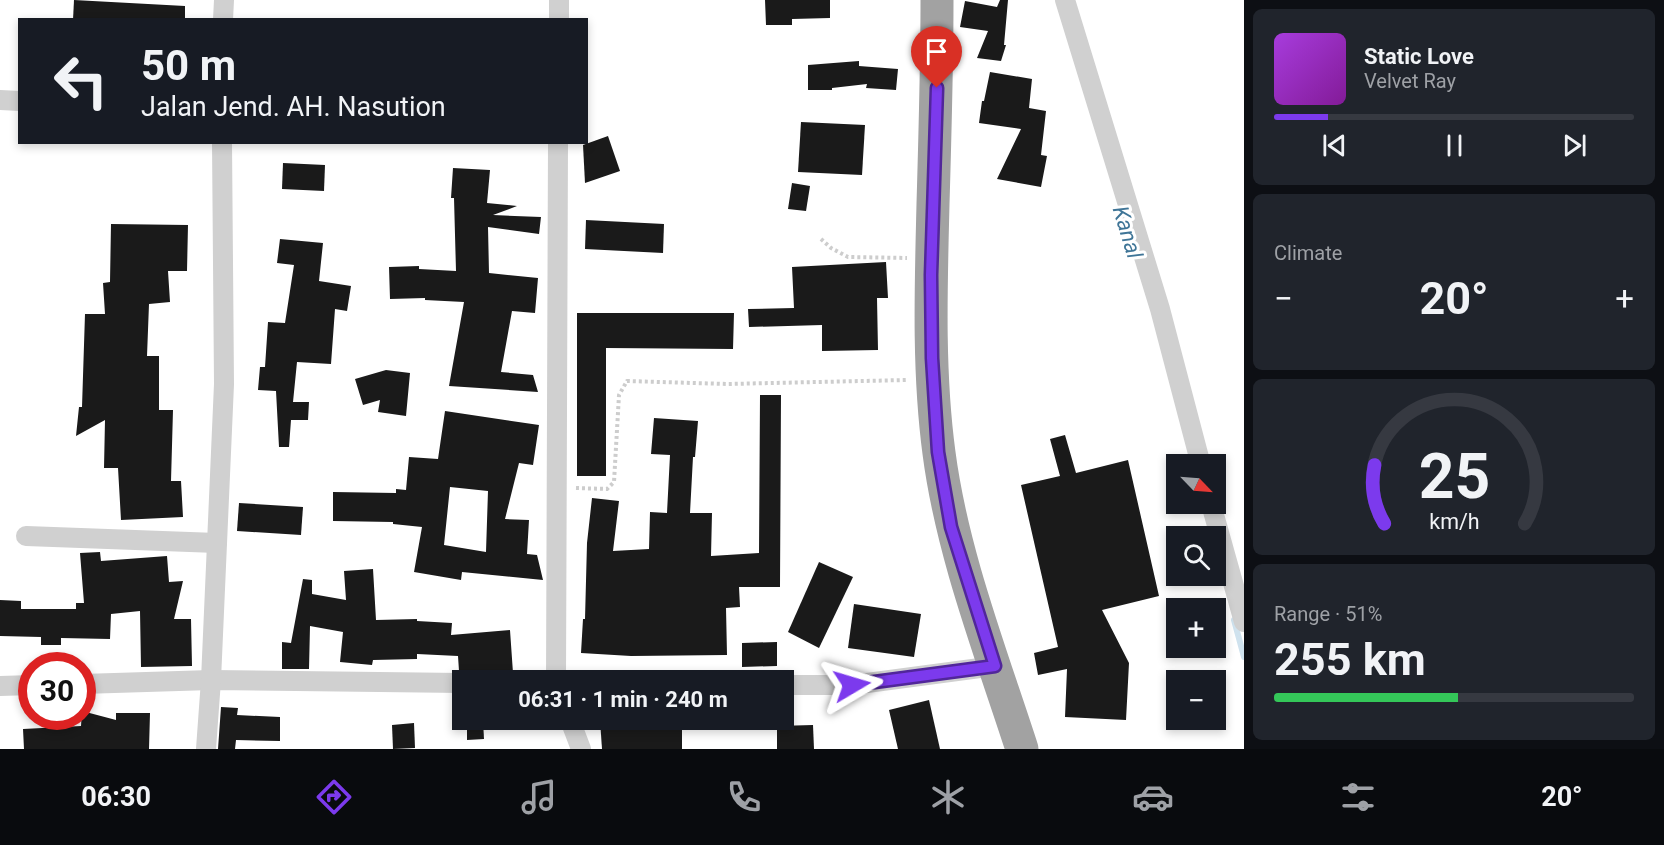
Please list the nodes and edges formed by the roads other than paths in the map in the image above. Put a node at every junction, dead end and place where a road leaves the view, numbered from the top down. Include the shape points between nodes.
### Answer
1 (224, 0) edge
2 (559, 0) edge
3 (938, 0) edge
4 (1065, 0) edge
5 (223, 18) edge
6 (559, 18) edge
7 (0, 100) edge
8 (18, 101) edge
9 (222, 144) edge
10 (558, 144) edge
11 (1198, 454) edge
12 (1214, 514) edge
13 (26, 536) dead end
14 (217, 543) junction
15 (1244, 622) edge
16 (995, 666) junction
17 (556, 670) edge
18 (211, 680) junction
19 (452, 683) edge
20 (96, 684) edge
21 (18, 685) edge
22 (794, 685) edge
23 (0, 686) edge
24 (574, 730) edge
25 (206, 749) edge
26 (581, 749) edge
27 (1022, 749) edge

1 - 5 street
2 - 6 street
3 - 16 highway via 932,258 938,452 951,527
4 - 11 street via 1160,309
7 - 8 street
9 - 14 street via 224,384
10 - 17 street
12 - 15 street
13 - 14 street
14 - 18 street
16 - 22 street via 852,685
16 - 27 highway
18 - 19 street
18 - 20 street
18 - 25 street
21 - 23 street
24 - 26 street

